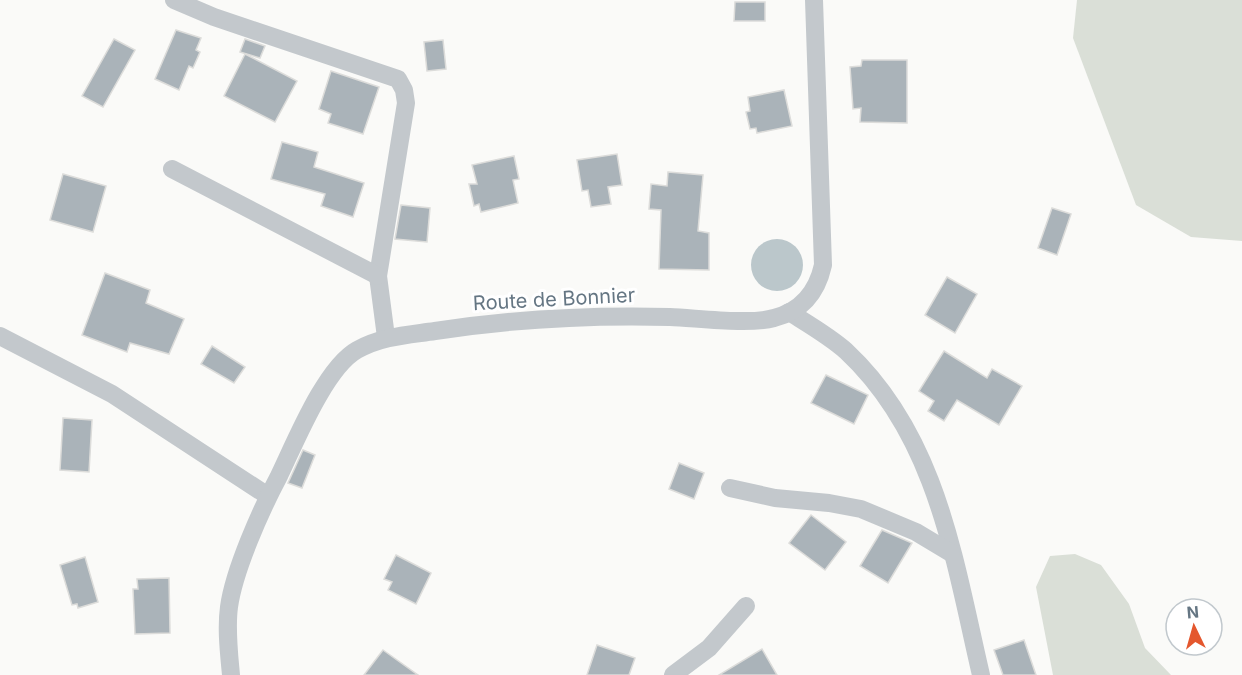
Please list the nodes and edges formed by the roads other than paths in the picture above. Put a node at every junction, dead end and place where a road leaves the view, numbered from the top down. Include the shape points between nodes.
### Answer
1 (174, 0) edge
2 (814, 0) edge
3 (172, 169) dead end
4 (378, 276) junction
5 (789, 312) junction
6 (0, 336) edge
7 (386, 337) junction
8 (730, 488) dead end
9 (268, 496) junction
10 (951, 553) junction
11 (746, 606) dead end
12 (231, 675) edge
13 (673, 675) edge
14 (981, 675) edge

1 - 4 street via 398,79 406,103
2 - 5 street, Route de Bonnier via 823,265 812,295
3 - 4 street
4 - 7 street
5 - 7 street, Route de Bonnier via 758,320 641,316 538,319
5 - 10 street via 845,350 903,420 919,449
6 - 9 street via 112,394
7 - 9 street, Route de Bonnier via 355,351 337,369
8 - 10 street via 861,509 916,532
9 - 12 street, Route de Bonnier via 229,606
10 - 14 street
11 - 13 street via 709,648

